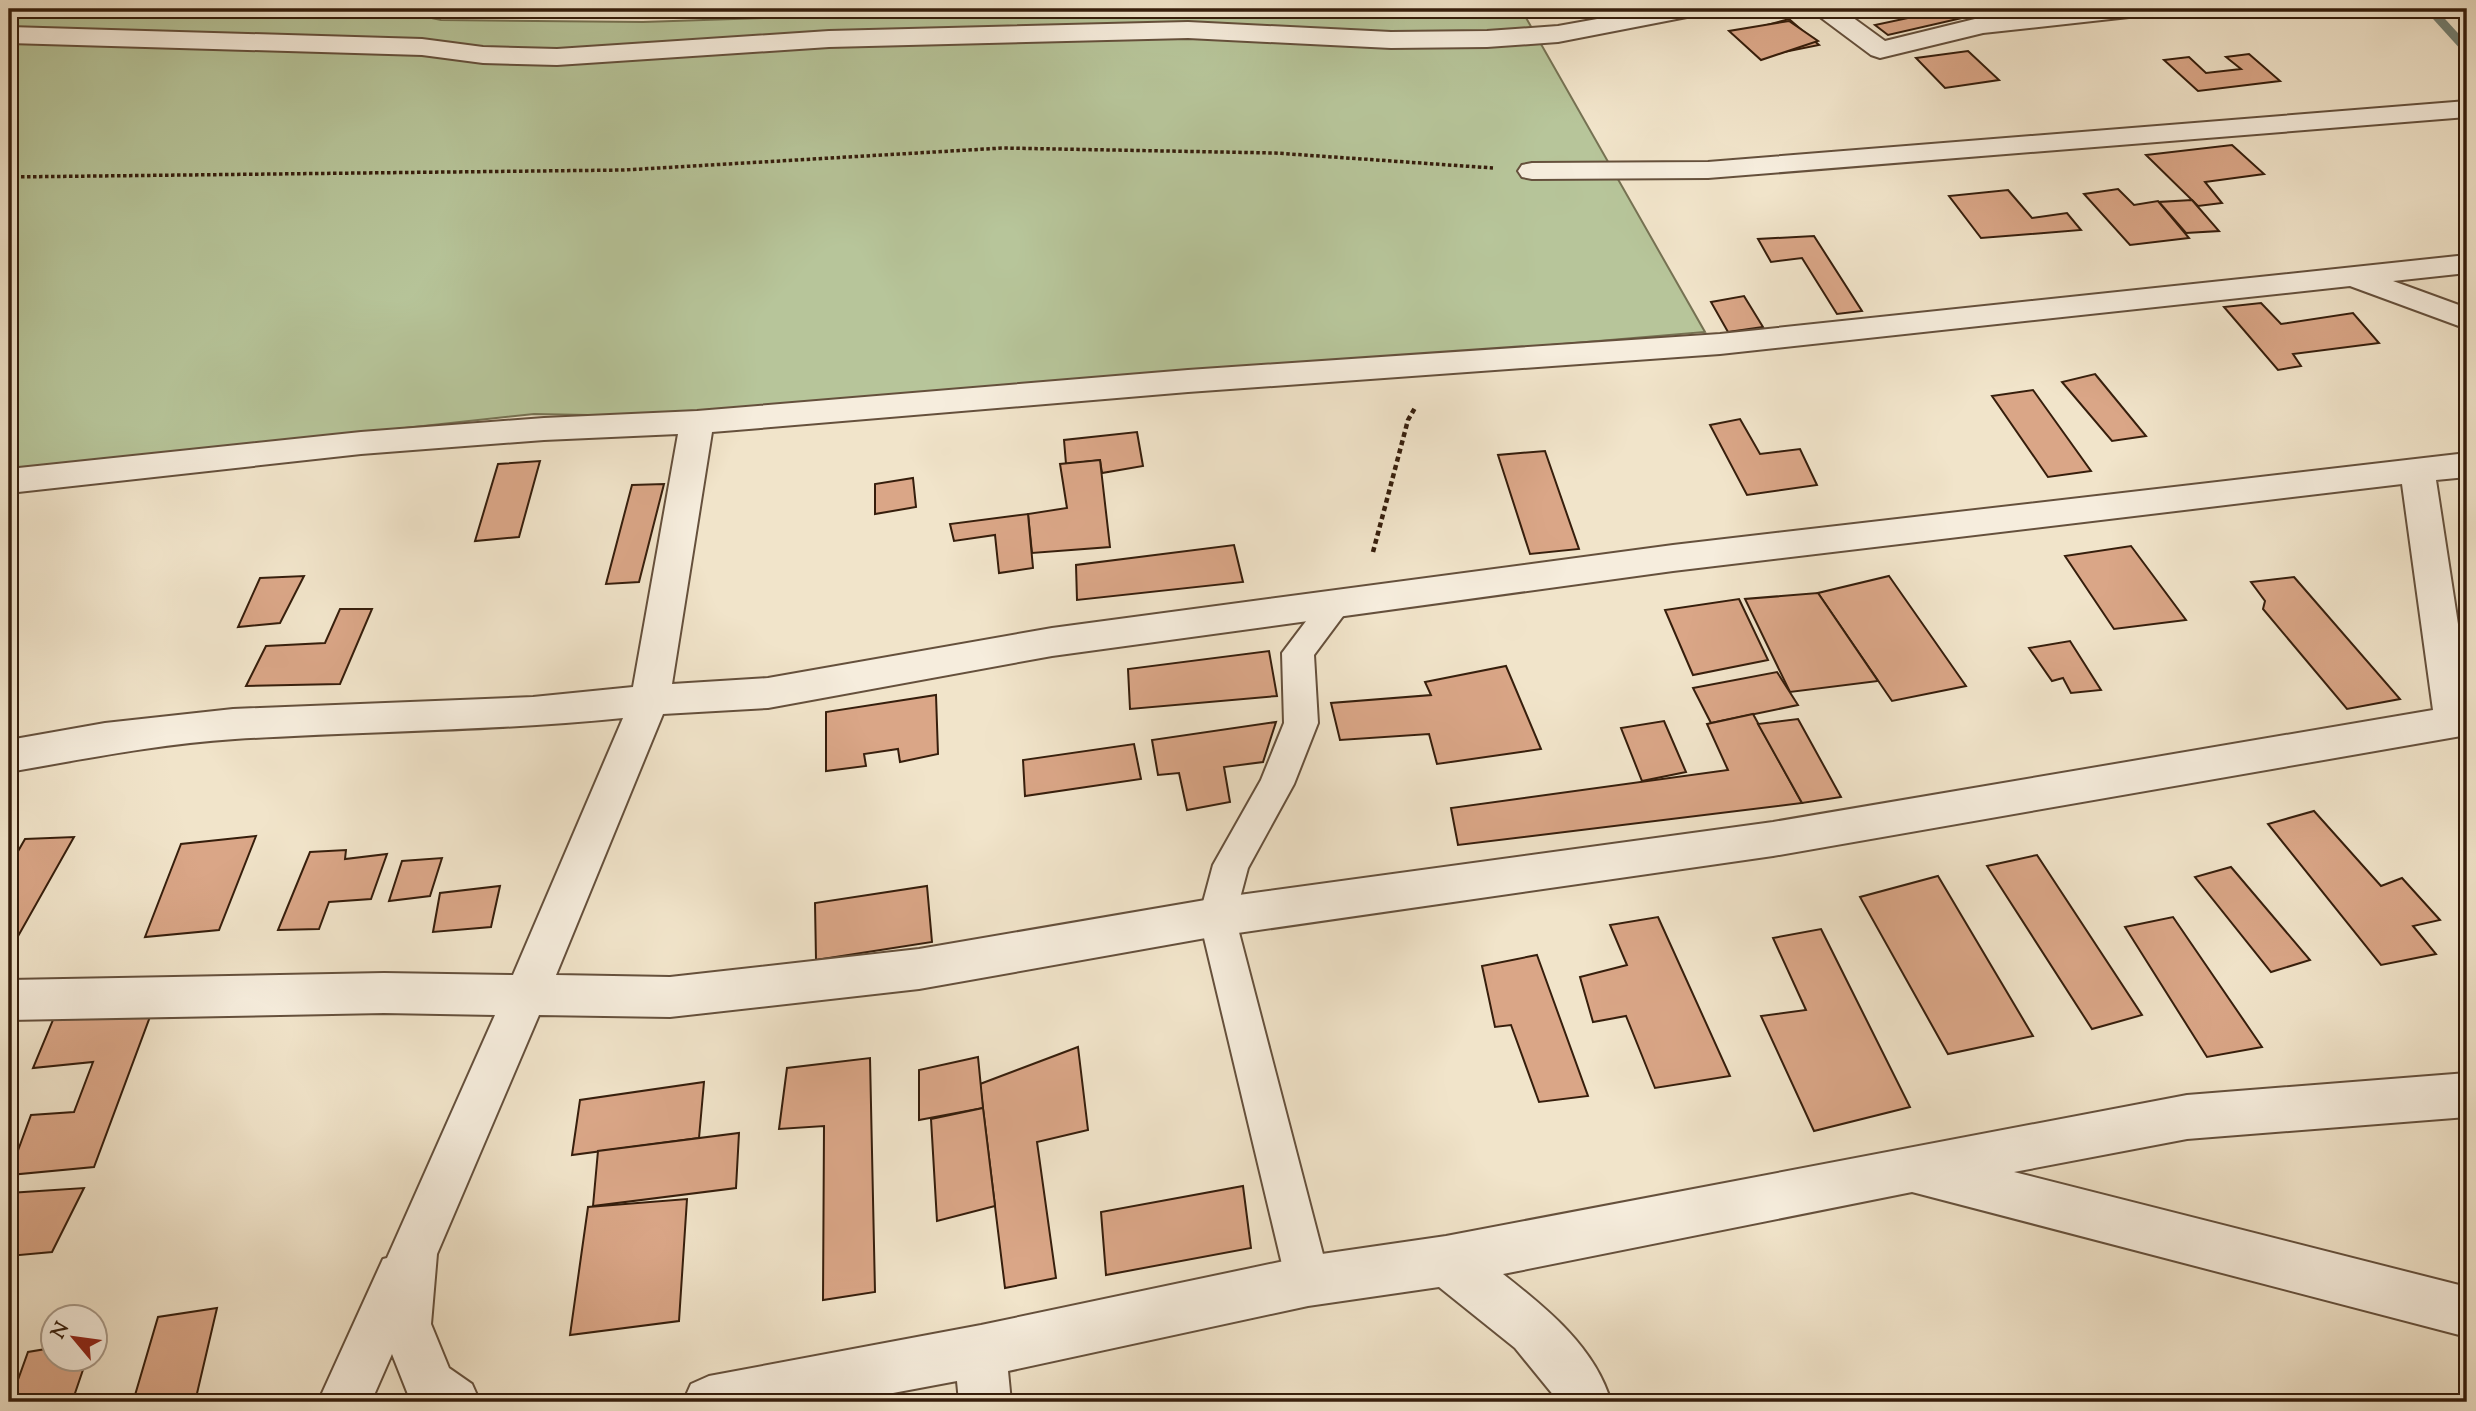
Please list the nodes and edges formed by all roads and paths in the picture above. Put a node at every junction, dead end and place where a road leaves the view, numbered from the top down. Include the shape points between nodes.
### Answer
1 (1692, 9) edge
2 (1825, 9) edge
3 (2138, 9) edge
4 (9, 35) edge
5 (2467, 109) edge
6 (1532, 171) joint
7 (9, 177) edge
8 (2467, 264) edge
9 (2355, 278) junction
10 (2467, 319) edge
11 (1439, 363) junction
12 (697, 422) junction
13 (2467, 464) edge
14 (2417, 470) junction
15 (9, 481) edge
16 (1336, 604) junction
17 (650, 700) junction
18 (2460, 721) edge
19 (9, 756) edge
20 (1217, 917) junction
21 (526, 995) junction
22 (9, 1000) edge
23 (2467, 1095) edge
24 (1909, 1169) junction
25 (412, 1253) junction
26 (1447, 1261) junction
27 (1308, 1281) junction
28 (2467, 1312) edge
29 (981, 1351) junction
30 (344, 1402) edge
31 (454, 1402) edge
32 (709, 1402) edge
33 (985, 1402) edge
34 (1585, 1402) edge

1 - 4 street via 1559,34 1487,39 1391,40 1188,30 829,39 557,57 422,47
2 - 3 street via 1880,50 1983,24
5 - 6 street via 1708,170
6 - 7 path via 1275,153 1003,148 624,170
8 - 9 street
9 - 10 street
9 - 11 street via 1720,344
11 - 12 street
11 - 16 path via 1408,420 1372,556
12 - 15 street via 361,443
12 - 17 street
13 - 14 street
14 - 16 street via 1673,558
14 - 18 street
16 - 17 street via 1052,642 768,693
16 - 20 lane via 1298,653 1301,723 1276,784 1231,865
17 - 19 street via 533,712 233,724
17 - 21 street
18 - 20 street via 1773,839
20 - 21 street via 919,969 684,996
20 - 27 lane
21 - 22 street
21 - 25 street
23 - 24 street via 2187,1117
24 - 26 street
24 - 28 street
25 - 30 street
25 - 31 street via 406,1324 430,1386
26 - 27 street
26 - 34 street via 1533,1330 1581,1389
27 - 29 street
29 - 32 street
29 - 33 street

